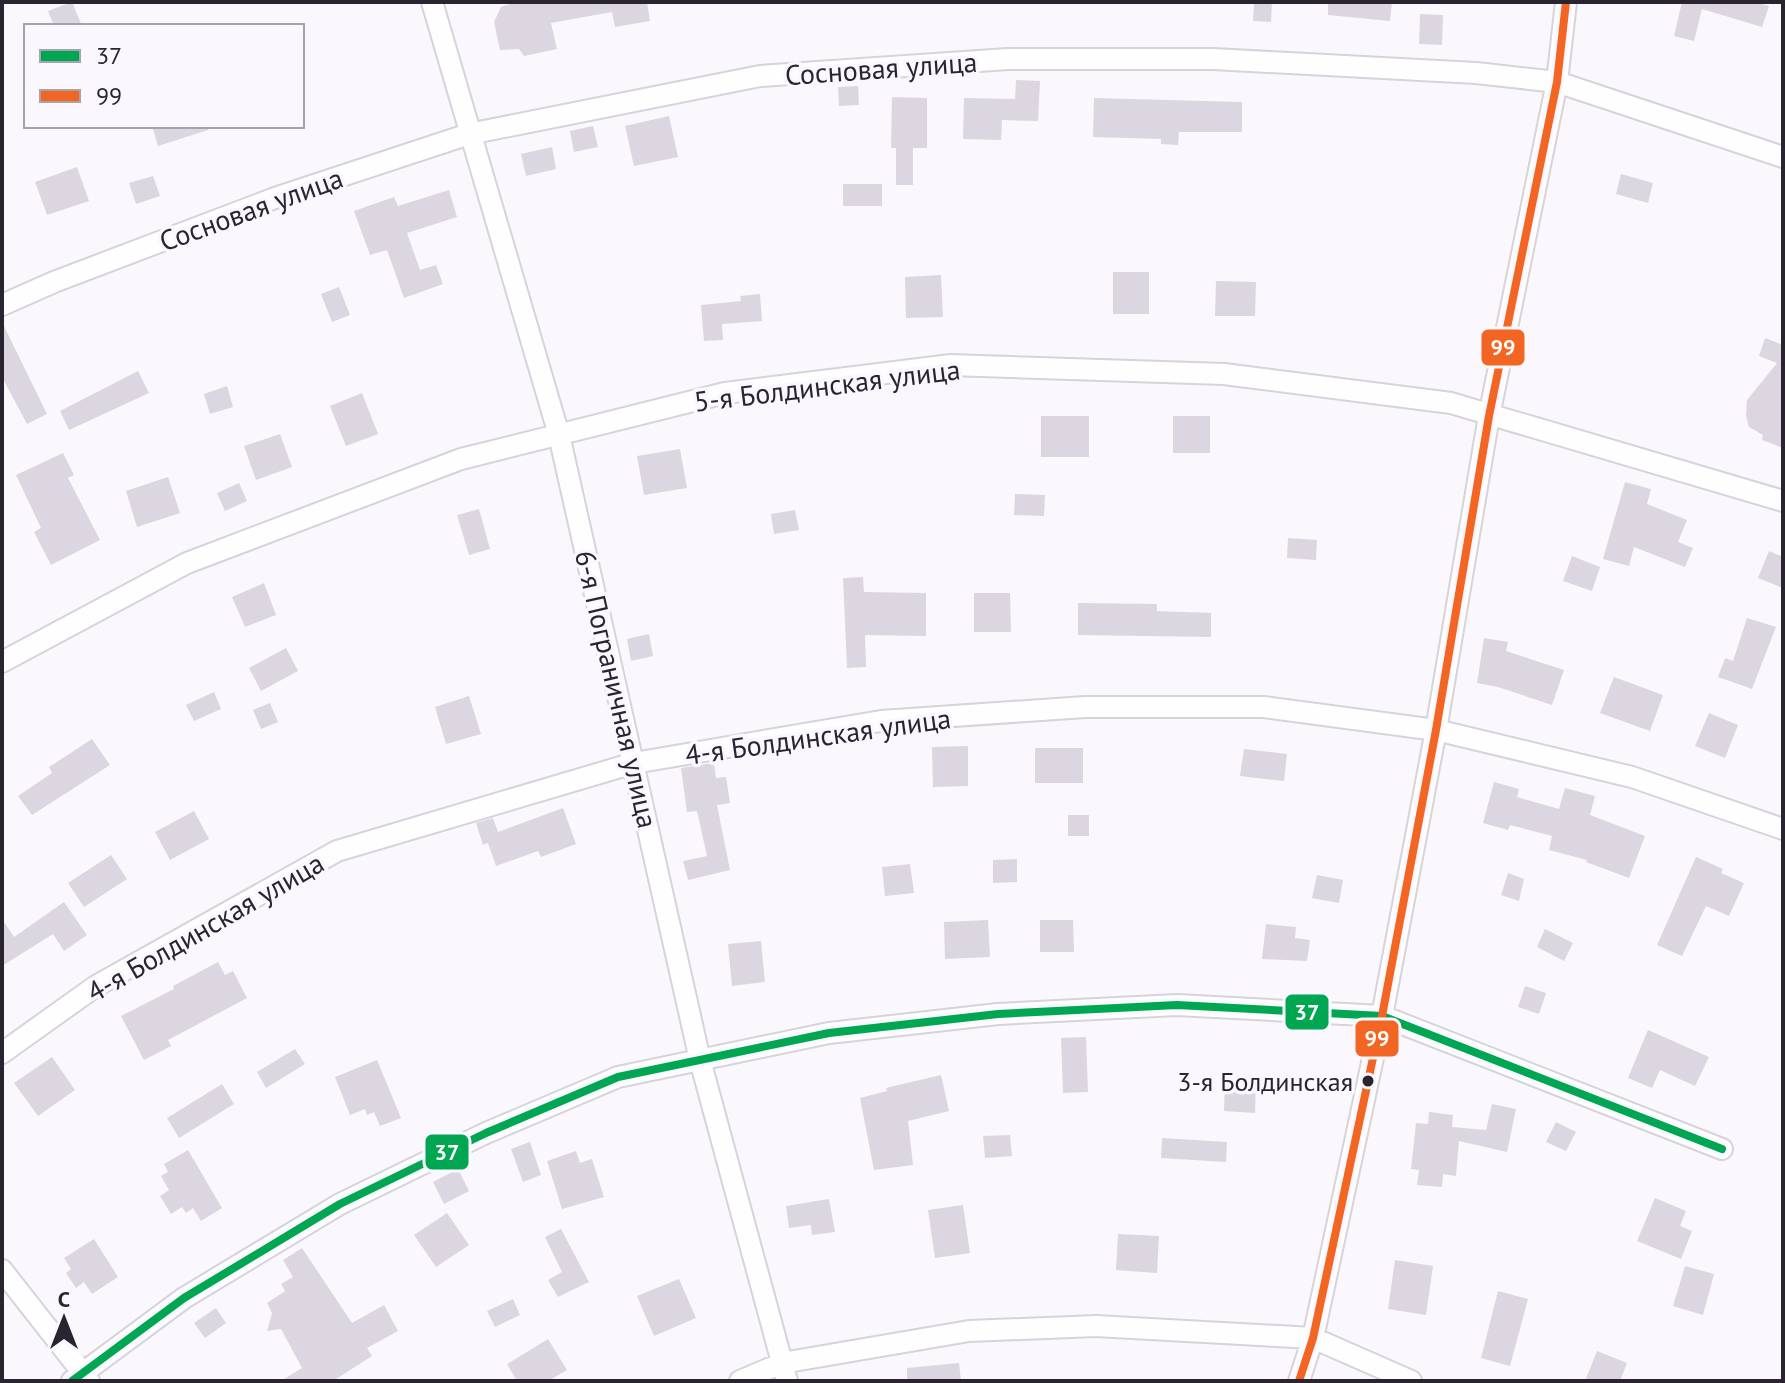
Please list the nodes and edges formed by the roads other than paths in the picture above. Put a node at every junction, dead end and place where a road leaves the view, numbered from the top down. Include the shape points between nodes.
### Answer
1 (432, 2) edge
2 (1566, 2) edge
3 (1557, 82) junction
4 (469, 134) junction
5 (1783, 157) edge
6 (2, 305) edge
7 (1489, 416) junction
8 (559, 435) junction
9 (1783, 501) edge
10 (2, 662) edge
11 (1436, 730) junction
12 (634, 763) junction
13 (1783, 829) edge
14 (1382, 1016) junction
15 (2, 1053) edge
16 (700, 1060) junction
17 (1722, 1149) dead end
18 (2, 1270) edge
19 (1313, 1338) junction
20 (784, 1372) edge
21 (81, 1379) edge
22 (740, 1381) edge
23 (1299, 1381) edge
24 (1411, 1381) edge

1 - 4 street, 6-я Пограничная улица
2 - 3 street
3 - 4 street, Сосновая улица via 1213,59 1008,59 760,76
3 - 5 street, Сосновая улица
3 - 7 street
4 - 6 street, Сосновая улица via 275,198
4 - 8 street, 6-я Пограничная улица
7 - 8 street, 5-я Болдинская улица via 1451,403 1224,374 951,365 725,393
7 - 9 street, 5-я Болдинская улица
7 - 11 street
8 - 10 street, 5-я Болдинская улица via 461,459 187,563
8 - 12 street, 6-я Пограничная улица
11 - 12 street, 4-я Болдинская улица via 1264,707 1085,707 881,721
11 - 13 street, 4-я Болдинская улица via 1632,777
11 - 14 street
12 - 15 street, 4-я Болдинская улица via 337,851 96,986
12 - 16 street, 6-я Пограничная улица
14 - 16 street via 1177,1005 998,1014 829,1033
14 - 17 street
14 - 19 street
16 - 20 street, 6-я Пограничная улица
16 - 21 street via 618,1077 340,1204 184,1298
18 - 21 street
19 - 20 street via 1096,1326 969,1331
19 - 23 street
19 - 24 street
20 - 22 street

